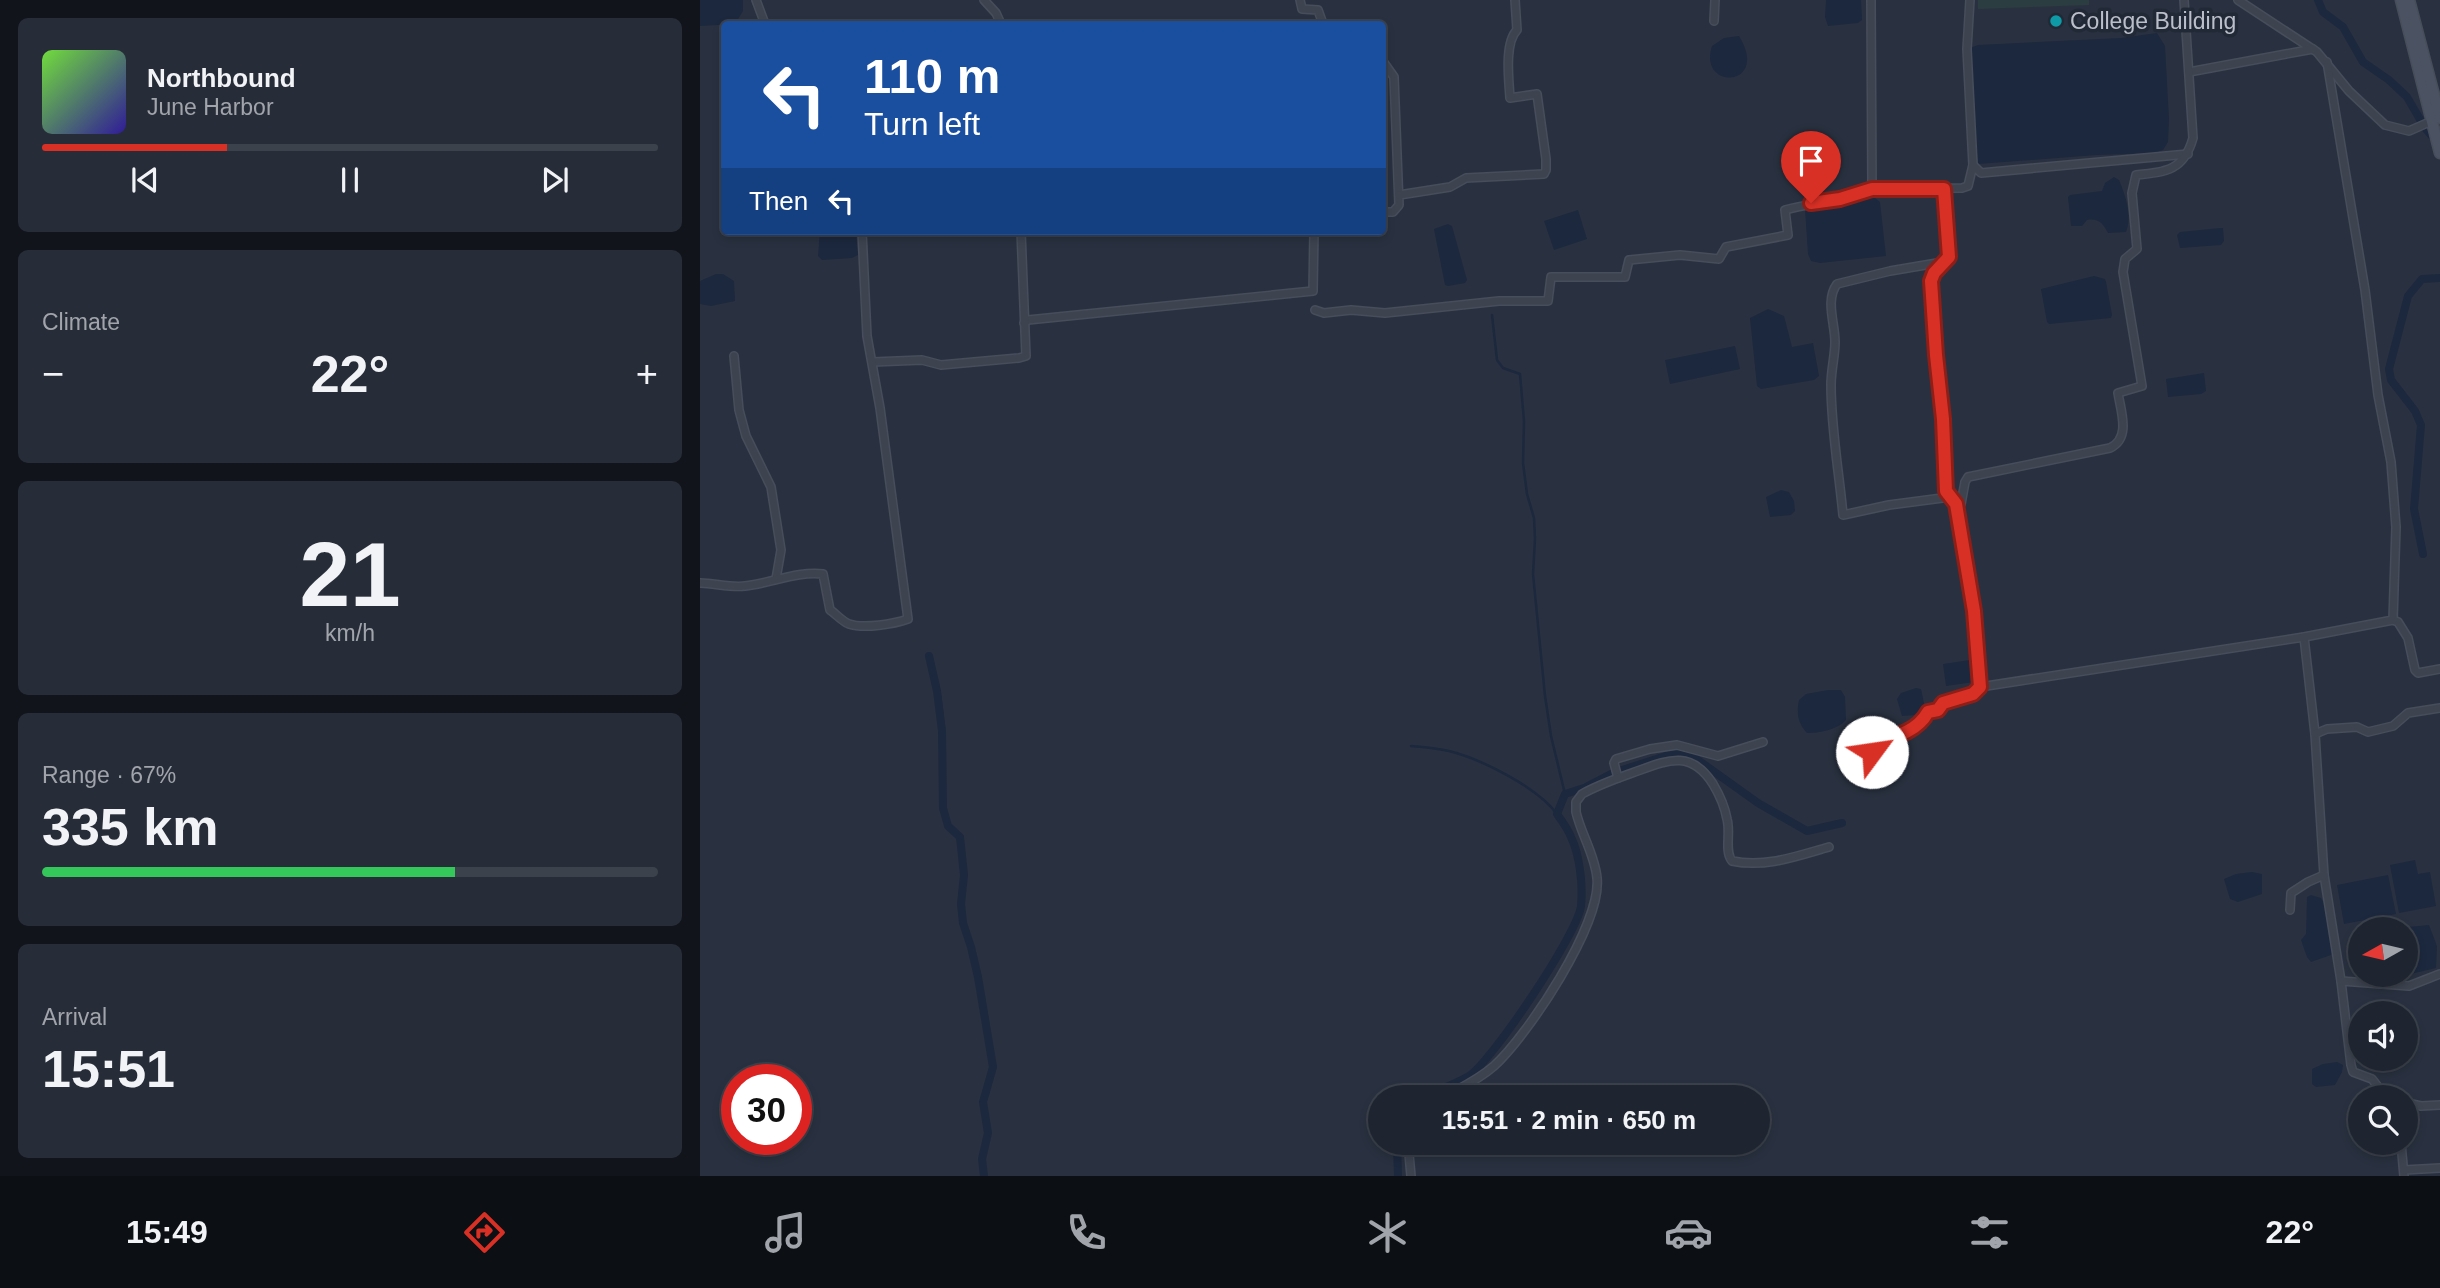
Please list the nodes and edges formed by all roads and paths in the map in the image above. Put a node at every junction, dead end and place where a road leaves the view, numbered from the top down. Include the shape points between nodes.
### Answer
1 (756, 0) edge
2 (984, 0) edge
3 (1300, 0) edge
4 (1515, 0) edge
5 (1715, 0) edge
6 (1871, 0) edge
7 (1970, 0) edge
8 (2184, 0) edge
9 (2238, 0) edge
10 (2401, 0) edge
11 (2409, 0) edge
12 (764, 21) edge
13 (1000, 21) edge
14 (1322, 21) edge
15 (1714, 21) dead end
16 (2313, 49) junction
17 (2327, 62) junction
18 (1386, 66) edge
19 (2189, 72) junction
20 (2435, 120) edge
21 (2440, 153) edge
22 (2189, 154) junction
23 (1973, 165) junction
24 (1872, 189) junction
25 (1944, 189) junction
26 (1399, 195) junction
27 (1386, 212) edge
28 (862, 235) edge
29 (1020, 235) edge
30 (1314, 235) edge
31 (1945, 262) junction
32 (1315, 310) dead end
33 (1024, 323) junction
34 (734, 356) dead end
35 (873, 362) junction
36 (1950, 497) junction
37 (1956, 504) junction
38 (776, 579) junction
39 (700, 583) edge
40 (2393, 620) junction
41 (2304, 637) junction
42 (2440, 669) edge
43 (1980, 687) junction
44 (2440, 708) edge
45 (2315, 734) junction
46 (1763, 742) dead end
47 (1872, 752) dead end
48 (1619, 778) junction
49 (1829, 847) dead end
50 (2324, 875) junction
51 (2290, 910) dead end
52 (2440, 974) edge
53 (2341, 981) junction
54 (1468, 1085) edge
55 (2377, 1085) edge
56 (2418, 1105) edge
57 (2440, 1105) edge
58 (1409, 1155) edge
59 (2402, 1155) edge
60 (2440, 1168) edge
61 (2404, 1173) edge
62 (1411, 1176) edge

1 - 12 street
2 - 13 street
3 - 14 street via 1302,9 1318,9
4 - 26 street via 1517,30 1508,64 1510,98 1537,94 1544,174 1466,178 1450,187
5 - 15 street
6 - 24 street
7 - 23 street via 1967,49
8 - 19 street
9 - 16 street
10 - 20 main road
11 - 20 main road
16 - 17 street
16 - 19 street
17 - 20 street via 2385,125 2415,130
17 - 40 street via 2391,461 2396,527
18 - 26 street via 1394,77
19 - 22 street via 2193,138
20 - 21 main road
22 - 23 street via 1993,173 1981,173
22 - 37 street via 2162,172 2136,175 2132,193 2137,249 2125,259 2123,272 2142,386 2118,393 2123,429 2120,442 1968,477 1961,504
23 - 25 street via 1968,186
24 - 25 street
24 - 32 street via 1785,210 1788,235 1726,247 1719,259 1680,255 1629,260 1625,277 1551,277 1548,301 1499,301 1385,313
25 - 31 street via 1949,257
26 - 27 street via 1399,205
28 - 35 street via 867,336
29 - 33 street
30 - 33 street via 1313,291
31 - 36 street via 1931,281
31 - 36 street via 1837,284 1831,301 1835,344 1831,388 1843,515
33 - 35 street via 1024,357 941,365 922,360
34 - 38 street via 746,436 771,487 781,550
35 - 38 street via 908,619 849,624 830,610 823,574 807,572
36 - 37 street
37 - 43 street via 1974,611
38 - 39 street via 744,586
40 - 41 street
40 - 42 street via 2408,638 2415,670
41 - 43 street
41 - 45 street
43 - 47 street via 1928,712 1921,725 1879,741
44 - 45 street via 2408,713 2393,726 2368,732 2357,727
45 - 50 street
46 - 48 street via 1713,757 1677,745 1650,748 1616,759
48 - 49 street via 1683,760 1704,770 1727,819 1732,861 1772,863
48 - 54 street via 1582,794 1576,802 1597,889 1571,957 1511,1048
50 - 51 street via 2291,893
50 - 53 street
52 - 53 street via 2409,985
53 - 55 street via 2353,1072
56 - 57 street
58 - 62 street
59 - 61 street
60 - 61 street

